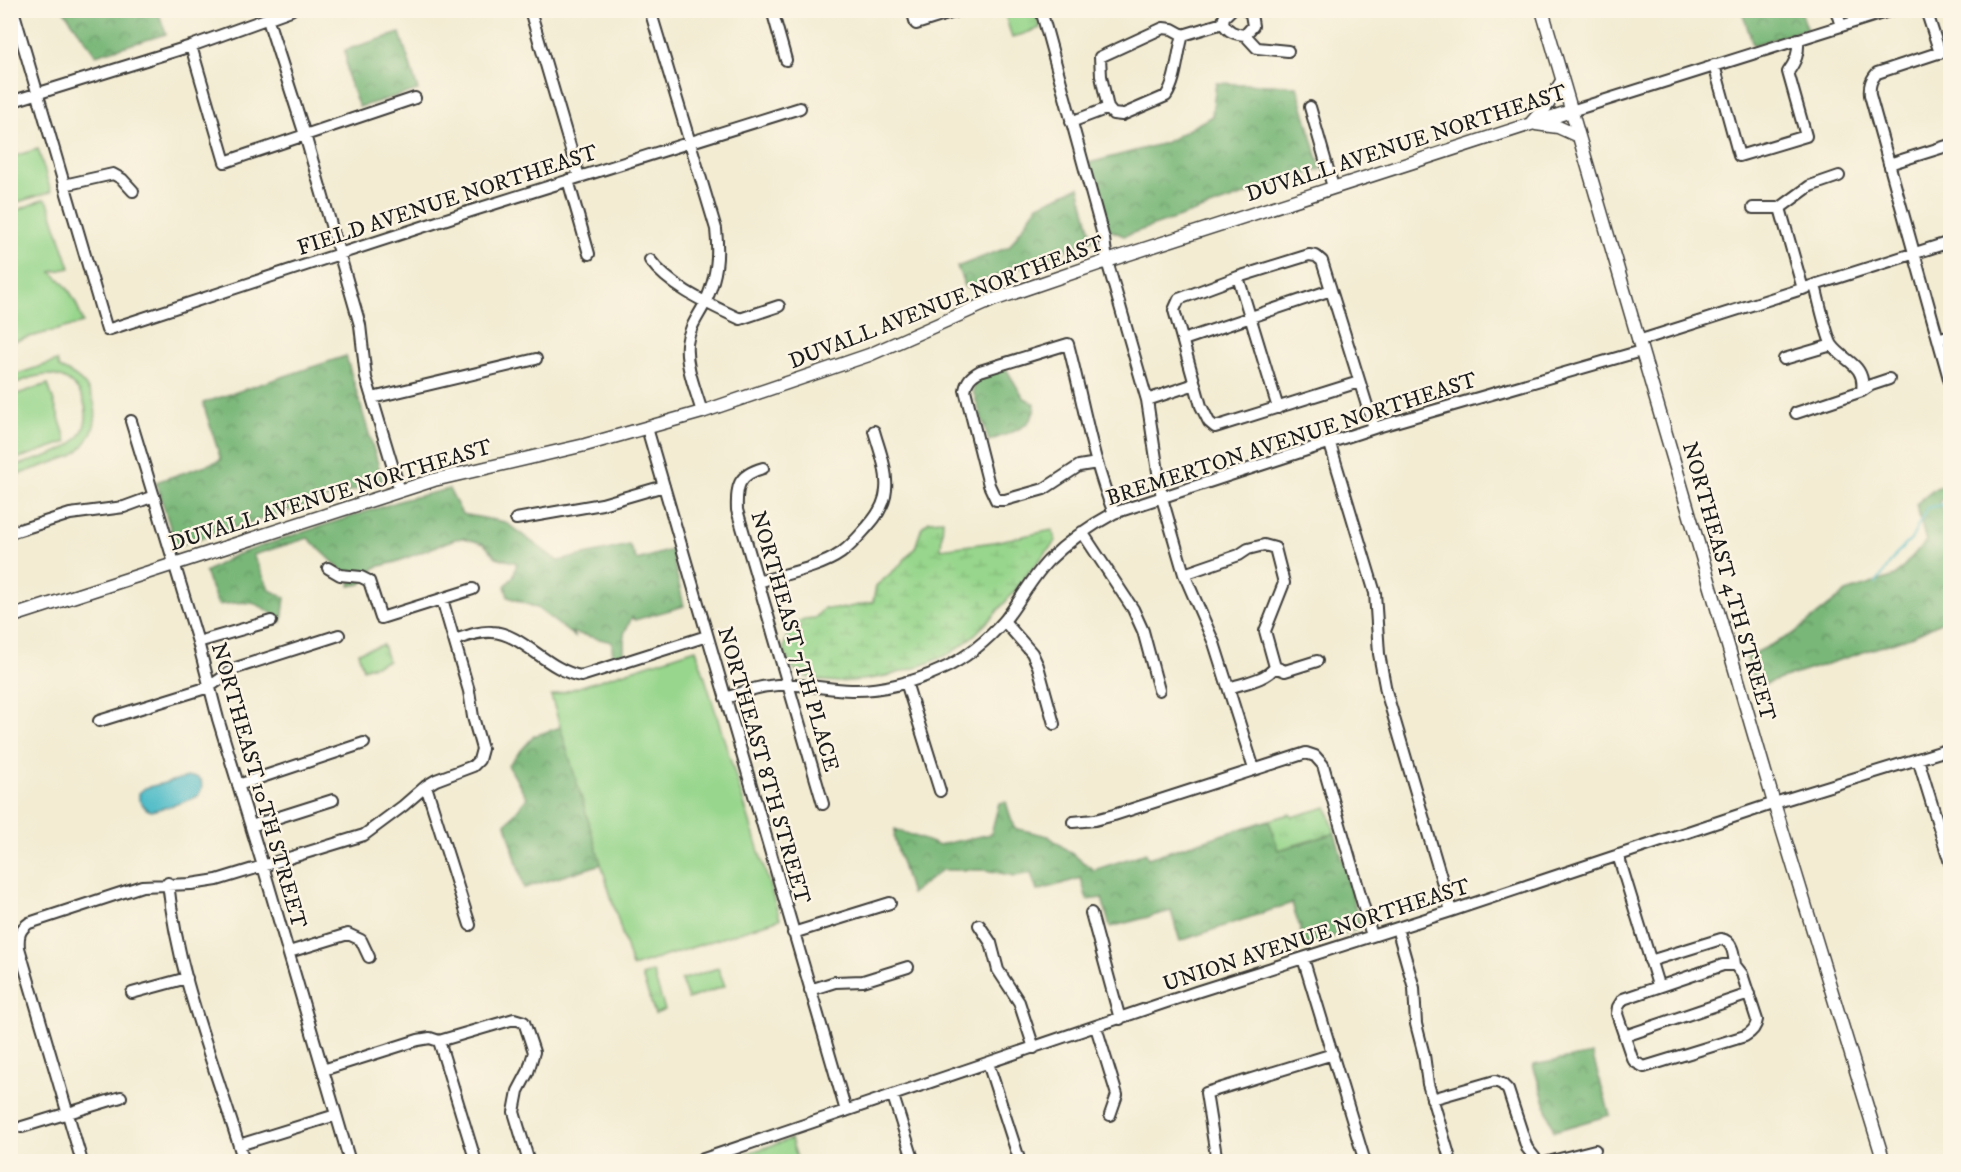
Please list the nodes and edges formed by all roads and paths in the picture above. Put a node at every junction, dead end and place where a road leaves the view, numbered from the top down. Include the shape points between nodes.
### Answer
1 (13, 10) edge
2 (291, 10) edge
3 (530, 10) edge
4 (650, 10) edge
5 (772, 10) edge
6 (912, 10) edge
7 (960, 10) edge
8 (1041, 10) edge
9 (1231, 10) edge
10 (1246, 10) edge
11 (1542, 10) edge
12 (1836, 10) edge
13 (1892, 10) edge
14 (1926, 10) edge
15 (268, 20) junction
16 (1223, 23) junction
17 (1841, 26) junction
18 (1183, 35) junction
19 (1245, 35) junction
20 (1798, 39) junction
21 (191, 46) junction
22 (1288, 51) dead end
23 (1946, 51) edge
24 (786, 60) dead end
25 (1714, 65) junction
26 (1562, 81) junction
27 (37, 93) junction
28 (415, 98) dead end
29 (10, 102) edge
30 (1310, 107) dead end
31 (800, 108) dead end
32 (1108, 108) junction
33 (1570, 111) junction
34 (1071, 122) junction
35 (1532, 123) junction
36 (305, 135) junction
37 (1578, 136) junction
38 (690, 141) junction
39 (1950, 145) edge
40 (1889, 164) junction
41 (1839, 176) dead end
42 (573, 179) junction
43 (64, 185) junction
44 (1333, 187) junction
45 (133, 191) dead end
46 (1753, 208) dead end
47 (1779, 208) junction
48 (1950, 242) edge
49 (1914, 253) junction
50 (590, 254) dead end
51 (339, 255) junction
52 (650, 260) dead end
53 (1107, 261) junction
54 (1238, 277) junction
55 (1815, 285) junction
56 (1803, 289) junction
57 (1331, 290) junction
58 (705, 302) junction
59 (779, 306) dead end
60 (1250, 317) junction
61 (1950, 335) edge
62 (1939, 339) junction
63 (1183, 340) junction
64 (1832, 345) junction
65 (1640, 346) junction
66 (536, 359) dead end
67 (1784, 359) dead end
68 (1889, 380) dead end
69 (1359, 382) junction
70 (1950, 382) edge
71 (1195, 384) junction
72 (1862, 391) junction
73 (372, 398) junction
74 (1148, 400) junction
75 (1278, 408) junction
76 (702, 412) junction
77 (1796, 413) dead end
78 (131, 421) dead end
79 (1374, 428) junction
80 (648, 429) junction
81 (874, 430) dead end
82 (1330, 444) junction
83 (1097, 463) junction
84 (763, 468) dead end
85 (664, 486) junction
86 (400, 491) junction
87 (154, 496) junction
88 (1162, 498) junction
89 (1114, 513) junction
90 (516, 519) dead end
91 (10, 532) edge
92 (1082, 532) junction
93 (175, 564) junction
94 (328, 568) dead end
95 (1184, 574) junction
96 (758, 582) junction
97 (473, 589) dead end
98 (442, 599) junction
99 (10, 617) edge
100 (271, 621) dead end
101 (1004, 621) junction
102 (339, 635) dead end
103 (707, 636) junction
104 (455, 640) junction
105 (198, 642) junction
106 (1317, 661) dead end
107 (1275, 667) junction
108 (906, 682) junction
109 (789, 685) junction
110 (209, 687) junction
111 (1229, 688) junction
112 (1159, 690) dead end
113 (725, 698) junction
114 (99, 721) dead end
115 (1054, 724) dead end
116 (364, 743) dead end
117 (1950, 749) edge
118 (1918, 759) junction
119 (1254, 770) junction
120 (238, 785) junction
121 (426, 786) junction
122 (940, 791) dead end
123 (333, 800) dead end
124 (1774, 803) junction
125 (823, 804) dead end
126 (1073, 822) dead end
127 (251, 826) junction
128 (1618, 855) junction
129 (1950, 863) edge
130 (263, 866) junction
131 (168, 883) junction
132 (890, 903) dead end
133 (1451, 911) junction
134 (1091, 913) dead end
135 (470, 925) dead end
136 (980, 925) dead end
137 (1397, 928) junction
138 (793, 933) junction
139 (1372, 936) junction
140 (289, 952) junction
141 (369, 957) dead end
142 (1303, 958) junction
143 (1650, 961) junction
144 (1735, 965) junction
145 (908, 967) dead end
146 (187, 978) junction
147 (1658, 985) junction
148 (810, 990) junction
149 (132, 993) dead end
150 (1749, 994) junction
151 (1120, 1019) junction
152 (1096, 1027) junction
153 (1625, 1036) junction
154 (439, 1041) junction
155 (1034, 1048) junction
156 (1333, 1054) junction
157 (988, 1063) junction
158 (323, 1070) junction
159 (893, 1095) junction
160 (121, 1097) dead end
161 (1432, 1100) junction
162 (846, 1111) junction
163 (68, 1113) junction
164 (336, 1115) junction
165 (1110, 1115) dead end
166 (22, 1127) dead end
167 (239, 1144) junction
168 (1596, 1150) dead end
169 (82, 1161) edge
170 (244, 1161) edge
171 (350, 1161) edge
172 (476, 1161) edge
173 (529, 1161) edge
174 (695, 1161) edge
175 (914, 1161) edge
176 (1020, 1161) edge
177 (1217, 1161) edge
178 (1365, 1161) edge
179 (1451, 1161) edge
180 (1538, 1161) edge
181 (1548, 1161) edge
182 (1884, 1161) edge

1 - 27 street
2 - 15 street
3 - 42 street
4 - 38 street
5 - 24 street
6 - 7 street via 916,24
8 - 34 street
9 - 16 street
10 - 19 street via 1253,26
11 - 26 main road, NORTHEAST 4TH STREET
12 - 17 street
13 - 17 street, DUVALL AVENUE NORTHEAST
14 - 23 street
15 - 21 street
15 - 36 street
16 - 18 street
16 - 19 street via 1227,30
17 - 20 street, DUVALL AVENUE NORTHEAST
18 - 32 street via 1166,96 1122,115 1113,114
18 - 32 street via 1163,28 1100,57
19 - 22 street via 1257,48
20 - 25 street, DUVALL AVENUE NORTHEAST
20 - 25 street via 1795,63 1788,72 1806,136 1739,156
21 - 27 street
21 - 36 street via 225,162
23 - 40 street via 1877,73 1871,80 1870,95
25 - 33 street, DUVALL AVENUE NORTHEAST
26 - 33 main road, NORTHEAST 4TH STREET
26 - 35 main road
27 - 29 street
27 - 43 street
28 - 36 street
30 - 44 street
31 - 38 street, FIELD AVENUE NORTHEAST
32 - 34 street
33 - 35 main road, DUVALL AVENUE NORTHEAST
33 - 37 main road, NORTHEAST 4TH STREET
34 - 53 street
35 - 37 main road via 1558,127
35 - 44 main road, DUVALL AVENUE NORTHEAST
36 - 51 street
37 - 65 main road, NORTHEAST 4TH STREET
38 - 42 street, FIELD AVENUE NORTHEAST
38 - 58 street via 716,229 718,249 717,269
39 - 40 street
40 - 49 street
41 - 47 street via 1810,186
42 - 50 street
42 - 51 street, FIELD AVENUE NORTHEAST
43 - 45 street via 113,174
43 - 51 street, FIELD AVENUE NORTHEAST via 107,330
44 - 53 main road, DUVALL AVENUE NORTHEAST
46 - 47 street
47 - 56 street
48 - 49 street, BREMERTON AVENUE NORTHEAST
49 - 55 street, BREMERTON AVENUE NORTHEAST
49 - 62 street
51 - 73 street via 360,325
52 - 58 street via 659,272
53 - 74 street
53 - 76 main road, DUVALL AVENUE NORTHEAST via 993,300 869,355
54 - 57 street via 1309,255 1322,261
54 - 60 street
54 - 63 street via 1176,302 1174,310
55 - 56 street, BREMERTON AVENUE NORTHEAST
55 - 64 street
56 - 65 street, BREMERTON AVENUE NORTHEAST
57 - 60 street
57 - 69 street
58 - 59 street via 740,319
58 - 76 street via 690,330 687,345
60 - 63 street
60 - 75 street
61 - 62 street
62 - 70 street
63 - 71 street
64 - 67 street
64 - 72 street via 1859,372
65 - 79 street, BREMERTON AVENUE NORTHEAST
65 - 124 main road, NORTHEAST 4TH STREET
66 - 73 street
68 - 72 street
69 - 75 street
69 - 79 street
71 - 74 street
71 - 75 street via 1205,416 1215,426
72 - 77 street
73 - 86 street
74 - 88 street
76 - 80 main road, DUVALL AVENUE NORTHEAST
78 - 87 street, NORTHEAST 10TH STREET
79 - 82 street, BREMERTON AVENUE NORTHEAST
80 - 85 street, NORTHEAST 8TH STREET
80 - 86 main road, DUVALL AVENUE NORTHEAST via 474,469
81 - 96 street via 886,488 876,517 853,543 824,562
82 - 88 street, BREMERTON AVENUE NORTHEAST
82 - 133 street via 1375,592 1386,691
83 - 83 street via 1068,344 970,377 965,390 988,485 996,500 1044,489 1079,466
83 - 89 street
84 - 96 street, NORTHEAST 7TH PLACE via 750,472 736,493 737,510
85 - 90 street via 602,504
85 - 103 street, NORTHEAST 8TH STREET
86 - 93 main road, DUVALL AVENUE NORTHEAST
87 - 91 street via 124,507 69,514
87 - 93 street, NORTHEAST 10TH STREET
88 - 89 street, BREMERTON AVENUE NORTHEAST
88 - 95 street
89 - 92 street, BREMERTON AVENUE NORTHEAST
92 - 101 street, BREMERTON AVENUE NORTHEAST via 1048,561
92 - 112 street via 1133,609
93 - 99 main road, DUVALL AVENUE NORTHEAST
93 - 105 street, NORTHEAST 10TH STREET
94 - 98 street via 340,575 369,581 381,618
95 - 107 street via 1248,549 1275,548 1284,583 1265,631
95 - 111 street
96 - 109 street, NORTHEAST 7TH PLACE
97 - 98 street
98 - 104 street
100 - 105 street
101 - 108 street, BREMERTON AVENUE NORTHEAST via 961,659
101 - 115 street via 1032,653
102 - 110 street via 236,668
103 - 104 street via 581,676 562,671 506,634 482,632
103 - 113 street, NORTHEAST 8TH STREET
104 - 121 street via 482,749 473,766
105 - 110 street, NORTHEAST 10TH STREET
106 - 107 street via 1285,670
107 - 111 street via 1265,676
108 - 109 street, BREMERTON AVENUE NORTHEAST via 854,690
108 - 122 street
109 - 113 street, BREMERTON AVENUE NORTHEAST via 768,686
109 - 125 street, NORTHEAST 7TH PLACE
110 - 114 street
110 - 120 street, NORTHEAST 10TH STREET
111 - 119 street
113 - 138 street, NORTHEAST 8TH STREET
116 - 120 street
117 - 118 street, UNION AVENUE NORTHEAST
118 - 124 street, UNION AVENUE NORTHEAST
118 - 129 street
119 - 126 street via 1114,815
119 - 139 street via 1305,753 1315,756 1323,765
120 - 127 street, NORTHEAST 10TH STREET
121 - 130 street via 364,836
121 - 135 street
123 - 127 street
124 - 128 street, UNION AVENUE NORTHEAST
124 - 182 main road, NORTHEAST 4TH STREET
127 - 130 street, NORTHEAST 10TH STREET
128 - 133 street, UNION AVENUE NORTHEAST
128 - 143 street
130 - 131 street via 217,880
130 - 140 street, NORTHEAST 10TH STREET
131 - 146 street via 173,926
131 - 163 street via 123,891 29,923 18,937 18,948
132 - 138 street
133 - 137 street, UNION AVENUE NORTHEAST
134 - 151 street
136 - 155 street via 991,943 998,970 1019,1002
137 - 139 street, UNION AVENUE NORTHEAST
137 - 161 street via 1414,988 1416,1024
138 - 148 street, NORTHEAST 8TH STREET
139 - 142 street, UNION AVENUE NORTHEAST
140 - 141 street via 348,934 361,940
140 - 158 street, NORTHEAST 10TH STREET
142 - 151 street, UNION AVENUE NORTHEAST
142 - 156 street
143 - 144 street via 1721,939 1730,944
143 - 147 street
144 - 147 street via 1723,965
144 - 150 street
145 - 148 street via 863,981 835,982
146 - 149 street
146 - 167 street
147 - 153 street via 1626,996 1620,1002 1617,1014
148 - 162 street, NORTHEAST 8TH STREET
150 - 153 street
150 - 153 street via 1757,1020 1745,1036 1648,1067 1632,1058
151 - 152 street, UNION AVENUE NORTHEAST
152 - 155 street, UNION AVENUE NORTHEAST
152 - 165 street via 1117,1095
154 - 158 street via 418,1040
154 - 172 street
154 - 173 street via 514,1019 524,1022 534,1052 514,1101 515,1119
155 - 157 street, UNION AVENUE NORTHEAST
156 - 177 street via 1206,1093
156 - 178 street
157 - 159 street, UNION AVENUE NORTHEAST
157 - 176 street
158 - 164 street, NORTHEAST 10TH STREET
159 - 162 street, UNION AVENUE NORTHEAST
159 - 175 street
160 - 163 street
161 - 179 street
161 - 180 street via 1495,1082 1502,1084 1508,1090 1527,1148
162 - 174 street, UNION AVENUE NORTHEAST
163 - 166 street
163 - 169 street
164 - 167 street
164 - 171 street, NORTHEAST 10TH STREET
167 - 170 street
168 - 181 street

